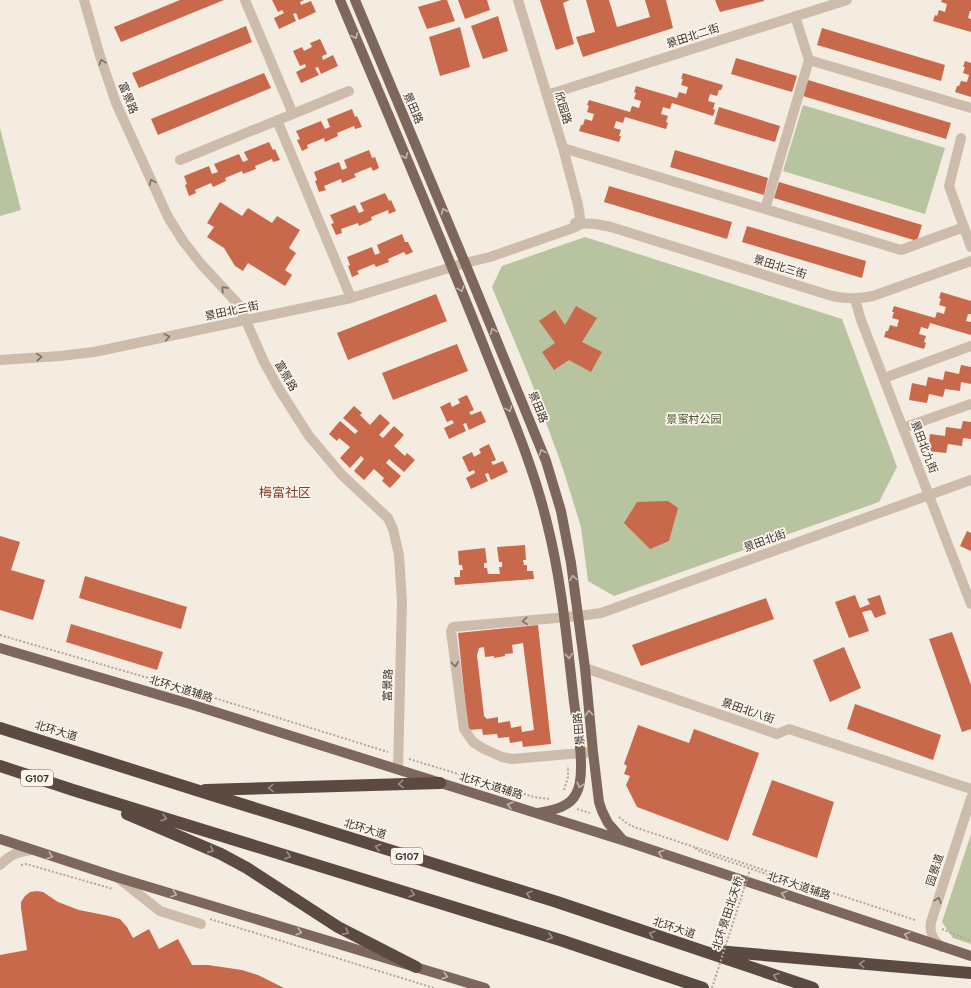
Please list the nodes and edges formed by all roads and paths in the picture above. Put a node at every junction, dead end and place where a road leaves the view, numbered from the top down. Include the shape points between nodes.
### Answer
1 (84, 0) edge
2 (245, 0) edge
3 (340, 0) edge
4 (355, 0) edge
5 (518, 0) edge
6 (847, 0) edge
7 (795, 16) junction
8 (809, 60) junction
9 (349, 91) dead end
10 (547, 95) junction
11 (971, 108) edge
12 (293, 114) junction
13 (277, 120) junction
14 (961, 138) dead end
15 (562, 148) junction
16 (180, 160) dead end
17 (765, 209) junction
18 (581, 224) junction
19 (964, 227) junction
20 (971, 247) edge
21 (971, 261) edge
22 (466, 263) junction
23 (453, 268) junction
24 (351, 298) junction
25 (855, 299) junction
26 (246, 320) junction
27 (971, 346) edge
28 (0, 360) edge
29 (884, 378) junction
30 (971, 404) edge
31 (903, 428) junction
32 (971, 480) edge
33 (929, 495) junction
34 (971, 604) edge
35 (579, 616) junction
36 (564, 617) junction
37 (0, 635) edge
38 (0, 648) edge
39 (585, 668) junction
40 (0, 728) edge
41 (593, 752) junction
42 (580, 753) junction
43 (398, 755) junction
44 (567, 761) dead end
45 (0, 766) edge
46 (398, 769) junction
47 (440, 783) junction
48 (971, 789) edge
49 (73, 790) junction
50 (196, 790) junction
51 (563, 792) dead end
52 (554, 797) dead end
53 (971, 798) edge
54 (572, 807) dead end
55 (537, 813) junction
56 (591, 813) dead end
57 (617, 816) dead end
58 (0, 839) edge
59 (625, 841) junction
60 (692, 846) junction
61 (32, 850) junction
62 (0, 865) edge
63 (19, 865) dead end
64 (750, 870) junction
65 (116, 877) junction
66 (116, 890) dead end
67 (824, 890) junction
68 (915, 920) dead end
69 (204, 921) joint
70 (942, 929) dead end
71 (971, 941) edge
72 (942, 947) junction
73 (696, 949) junction
74 (971, 956) edge
75 (416, 967) junction
76 (971, 973) edge
77 (477, 986) edge
78 (434, 988) edge
79 (485, 988) edge
80 (703, 988) edge
81 (712, 988) edge
82 (813, 988) edge

26 -> 1 street, 富景路 via 239,305 201,264 168,217 116,103
2 - 12 street
3 -> 23 main road, 景田路
22 -> 4 main road, 景田路
5 - 10 street, 欣园路
6 - 7 street, 景田北二街
7 - 8 street
7 - 10 street, 景田北二街
8 - 11 street
8 - 17 street
9 - 12 street
10 - 15 street, 欣园路
12 - 13 street
13 - 16 street
13 - 24 street
14 - 19 street via 949,186
15 - 17 street
15 - 18 street, 欣园路
17 - 19 street via 901,250
18 - 22 street, 景田北三街 via 490,257
18 - 25 street, 景田北三街 via 611,227 832,296
19 - 20 street
21 - 25 street, 景田北三街 via 873,296
22 - 23 street, 景田北三街
35 -> 22 main road, 景田路 via 561,510 546,461
23 - 24 street, 景田北三街
23 -> 36 main road, 景田路 via 540,496 548,524
24 - 26 street, 景田北三街
25 - 29 street, 景田北九街
28 -> 26 street, 景田北三街 via 94,352
26 - 43 street, 富景路 via 264,362 309,436 342,475 388,518 393,529 399,555 402,601
27 - 29 street
29 - 31 street, 景田北九街
30 - 31 street
31 - 33 street, 景田北九街
32 - 33 street, 景田北街
33 - 34 street, 景田北九街
33 - 35 street, 景田北街 via 601,613
35 - 36 street, 景田北街
35 - 39 main road, 景田路
36 -> 42 main road, 景田路
36 -> 42 street, 景田北街 via 455,626 451,632 464,729 473,742 492,753 512,759
37 - 43 path
38 - 46 main road, 北环大道辅路
41 -> 39 main road, 景田路
39 - 48 street, 景田北八街 via 777,734 789,729
40 - 50 highway, 北环大道 / G107
41 - 42 street
41 - 59 main road, 景田路 via 602,811 612,828
42 -> 55 main road, 景田路 via 582,779 574,798 561,807
43 - 46 street, 富景路
43 - 52 path via 534,797
44 - 51 path via 568,777
45 - 49 highway, G107
46 - 47 main road, 北环大道辅路
47 -> 50 highway
55 -> 47 main road, 北环大道辅路
49 -> 75 highway via 221,854 338,927
49 -> 80 highway, G107 via 553,938
73 -> 50 highway, 北环大道 / G107 via 557,902
72 -> 53 street, 园景道 via 933,938 931,922
54 - 56 path
55 - 59 main road, 北环大道辅路
57 - 60 path via 634,827
58 - 61 main road
72 -> 59 main road, 北环大道辅路
60 - 64 path, 北环景田北天桥 via 701,852
60 - 67 path
61 - 62 street via 11,855
61 -> 65 main road
63 - 66 path via 26,864
64 - 67 path via 814,890
64 - 81 path, 北环景田北天桥, bridge
65 - 69 street via 160,911
65 -> 75 main road
67 - 68 path
69 - 78 path
70 - 71 path
72 - 74 main road, 北环大道辅路
76 -> 73 highway
82 -> 73 highway, 北环大道 / G107
75 -> 77 main road
77 - 79 main road

